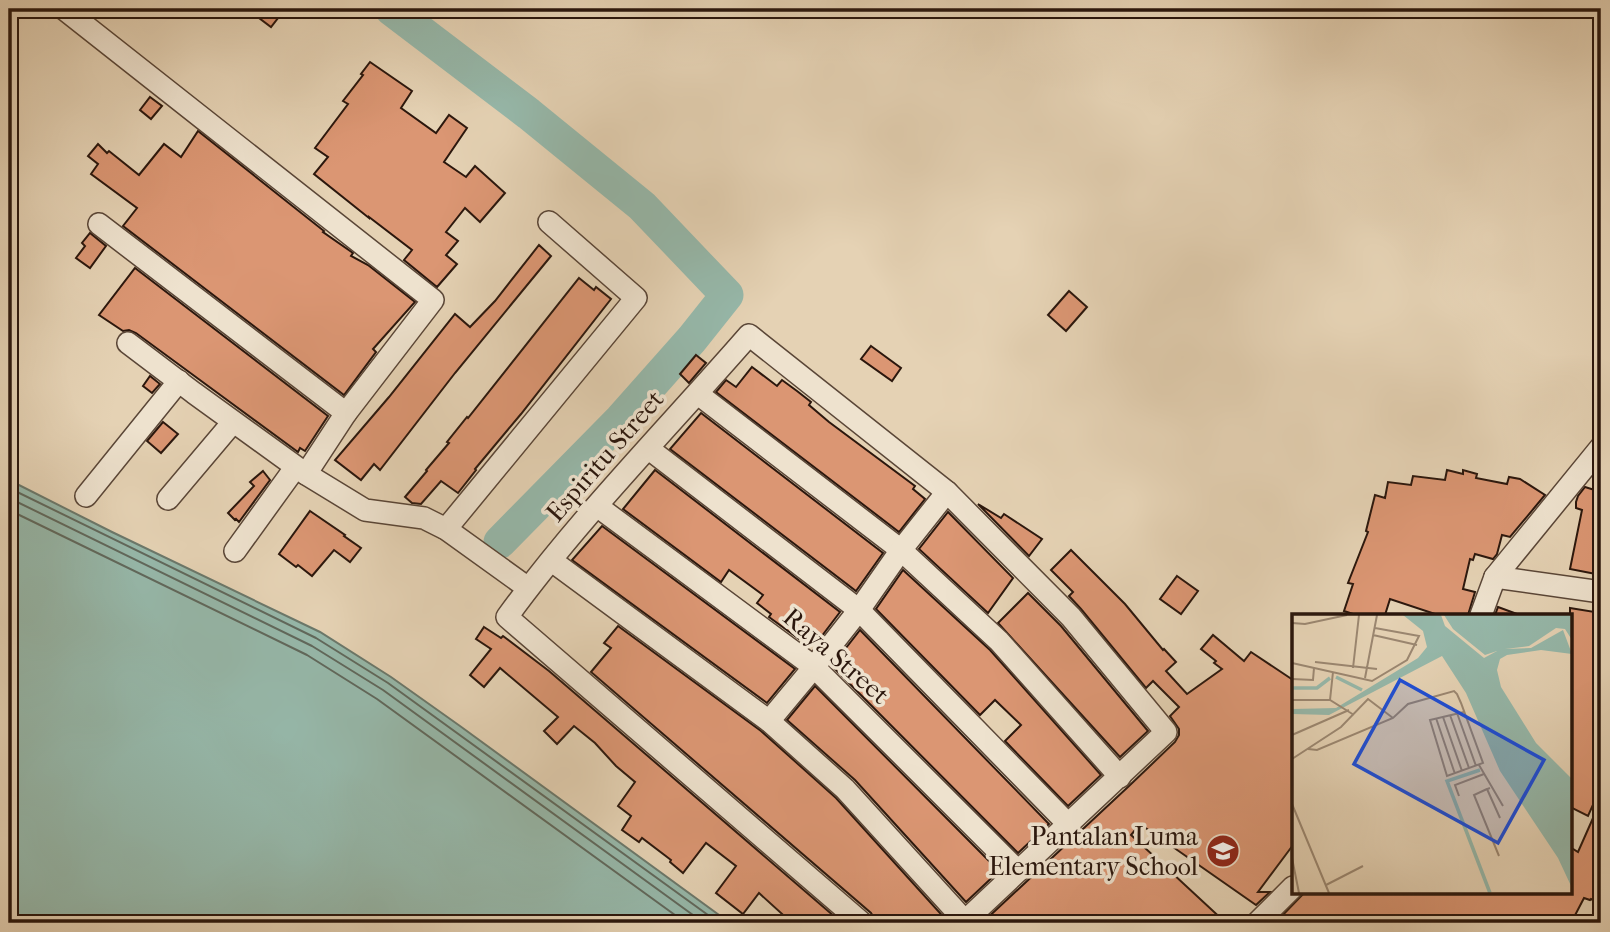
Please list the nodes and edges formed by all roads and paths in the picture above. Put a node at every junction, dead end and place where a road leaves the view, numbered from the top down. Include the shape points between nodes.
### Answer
1 (64, 9) edge
2 (549, 222) dead end
3 (99, 224) dead end
4 (128, 343) dead end
5 (179, 382) junction
6 (698, 394) junction
7 (346, 412) junction
8 (233, 422) junction
9 (1601, 447) edge
10 (649, 449) junction
11 (301, 471) junction
12 (947, 492) junction
13 (86, 496) dead end
14 (168, 499) dead end
15 (597, 506) junction
16 (453, 534) junction
17 (901, 550) junction
18 (235, 551) dead end
19 (552, 561) junction
20 (1495, 577) junction
21 (523, 585) junction
22 (1601, 592) edge
23 (859, 610) junction
24 (1481, 614) edge
25 (814, 667) junction
26 (769, 721) junction
27 (1119, 777) junction
28 (1068, 824) junction
29 (1018, 870) junction
30 (1292, 888) edge
31 (964, 922) edge
32 (862, 923) edge
33 (1257, 923) edge

1 - 7 street via 433,300
2 - 16 street via 636,298
3 - 7 street
4 - 5 street
5 - 8 street
5 - 13 street
6 - 10 street, Espiritu Street
6 - 12 street, Espiritu Street via 749,335
6 - 17 street
7 - 11 street
8 - 11 street
8 - 14 street
9 - 20 street
10 - 15 street, Espiritu Street
10 - 23 street
11 - 16 street via 365,510 424,518
11 - 18 street
12 - 17 street
12 - 27 street via 1071,617 1166,732
15 - 19 street, Espiritu Street
15 - 25 street, Raya Street
16 - 21 street
17 - 23 street
17 - 27 street via 999,641
19 - 21 street, Espiritu Street
19 - 26 street
20 - 22 street
20 - 24 street
21 - 32 street, Espiritu Street via 507,617
23 - 25 street
23 - 28 street
25 - 26 street
25 - 29 street, Raya Street
26 - 31 street via 845,789
27 - 28 street
28 - 29 street
29 - 31 street
30 - 33 street

